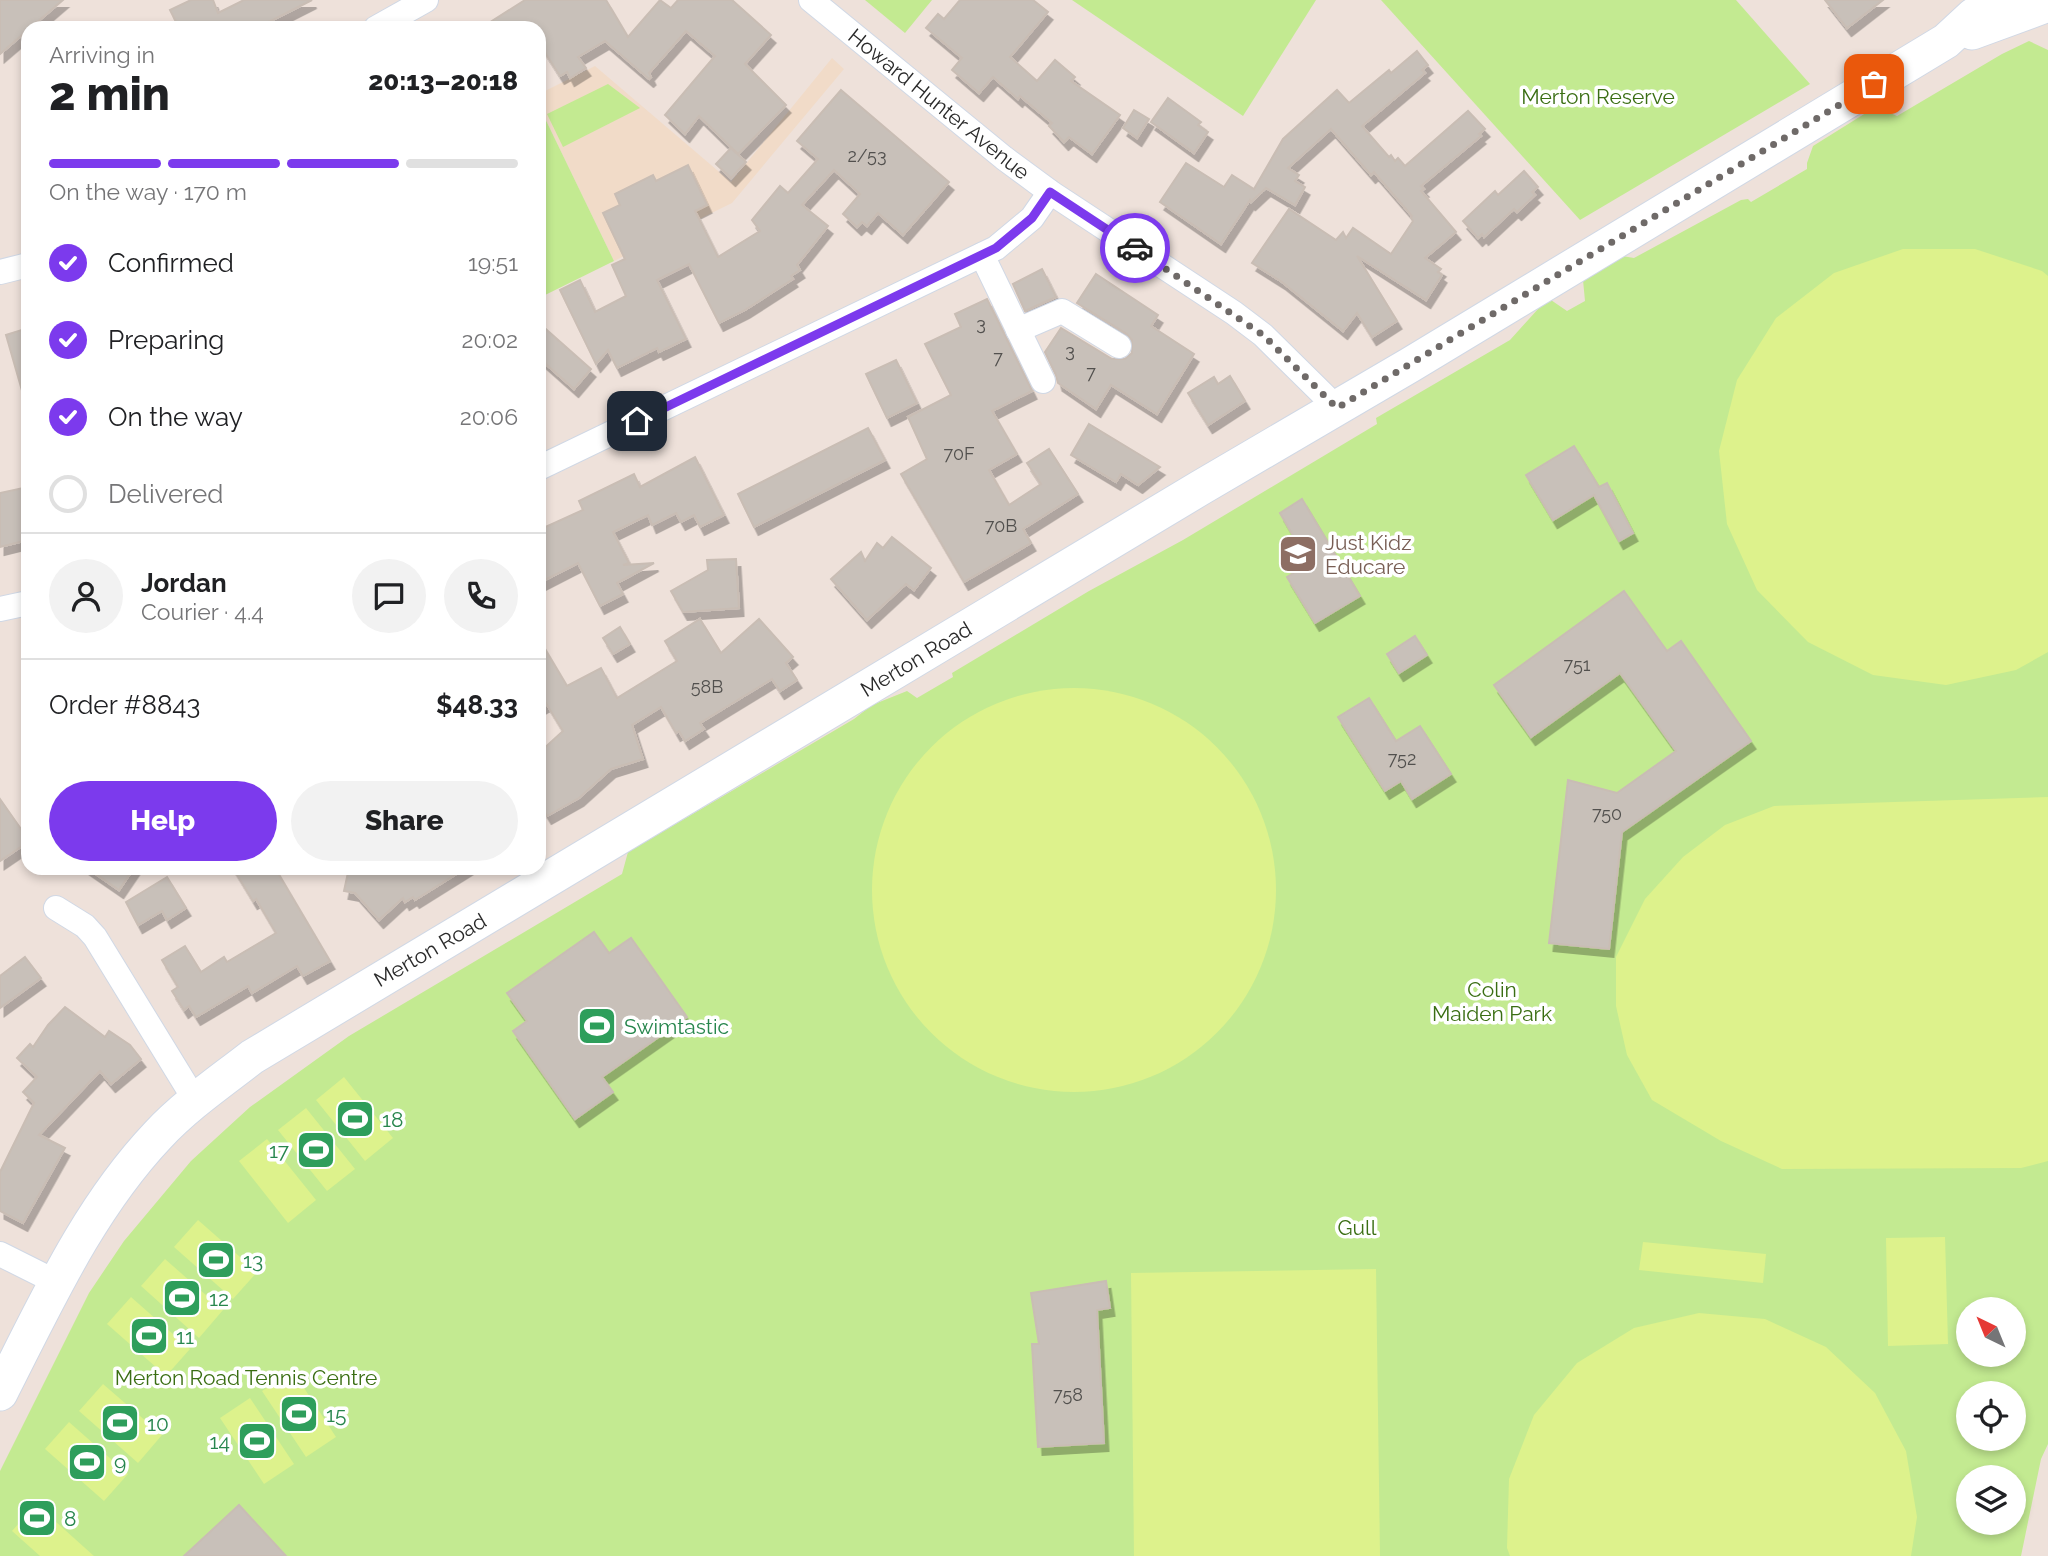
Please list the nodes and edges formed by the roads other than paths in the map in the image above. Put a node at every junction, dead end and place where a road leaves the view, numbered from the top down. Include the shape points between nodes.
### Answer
1 (426, 0) edge
2 (811, 0) edge
3 (1998, 0) edge
4 (2043, 4) edge
5 (388, 21) edge
6 (1946, 41) junction
7 (1050, 192) junction
8 (982, 255) junction
9 (21, 267) edge
10 (0, 272) edge
11 (1018, 330) junction
12 (1119, 346) dead end
13 (1043, 381) dead end
14 (1337, 408) junction
15 (546, 465) edge
16 (21, 604) edge
17 (0, 609) edge
18 (56, 908) dead end
19 (195, 1100) junction
20 (0, 1254) edge
21 (56, 1282) junction
22 (0, 1393) edge

1 - 5 street
2 - 7 street, Howard Hunter Avenue
3 - 6 main road, Merton Road
4 - 6 main road, Merton Road
6 - 14 main road, Merton Road
7 - 8 street via 1013,236
7 - 14 street, Howard Hunter Avenue via 1234,313
8 - 11 street
8 - 15 street
9 - 10 street
11 - 12 street via 1062,311
11 - 13 street
14 - 19 main road, Merton Road via 252,1057
16 - 17 street
18 - 19 street via 95,937
19 - 21 main road, Merton Road via 159,1134 103,1202
20 - 21 street
21 - 22 main road, Merton Road

